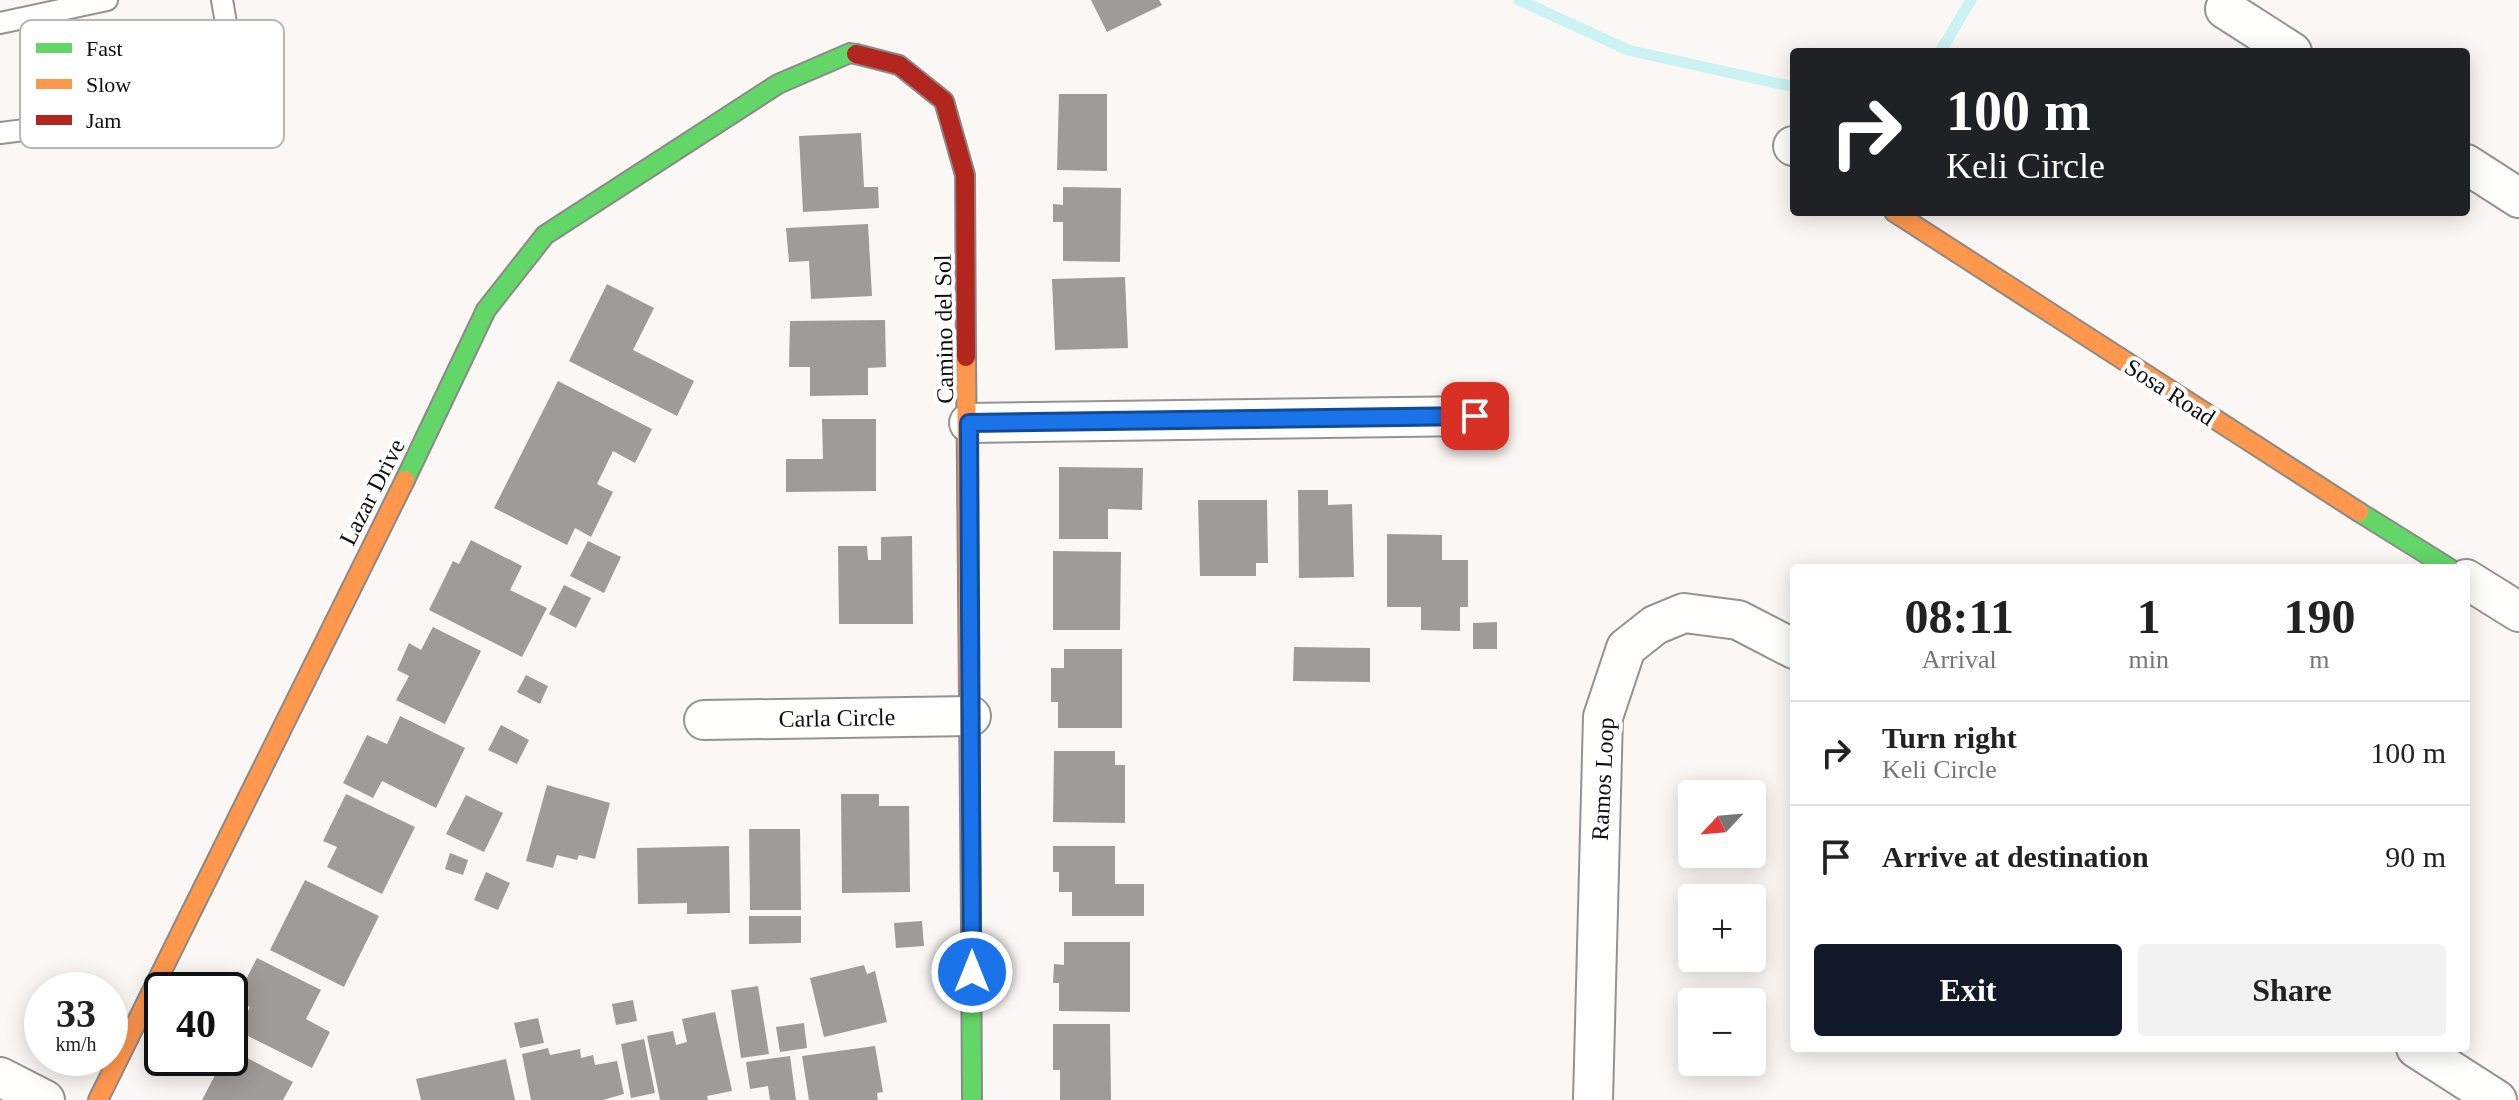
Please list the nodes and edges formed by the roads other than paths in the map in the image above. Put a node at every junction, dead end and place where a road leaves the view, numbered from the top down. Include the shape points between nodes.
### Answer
1 (107, 0) edge
2 (222, 0) edge
3 (2225, 9) dead end
4 (226, 20) edge
5 (0, 23) edge
6 (2286, 48) edge
7 (850, 53) joint
8 (20, 130) edge
9 (0, 133) edge
10 (2470, 167) edge
11 (2519, 198) edge
12 (1900, 216) edge
13 (1475, 416) dead end
14 (969, 423) junction
15 (2443, 564) edge
16 (2470, 581) edge
17 (2519, 612) edge
18 (1790, 647) edge
19 (971, 716) junction
20 (704, 720) dead end
21 (2422, 1052) edge
22 (0, 1077) edge
23 (45, 1100) edge
24 (98, 1100) edge
25 (972, 1100) edge
26 (1593, 1100) edge
27 (2497, 1100) edge

1 - 5 lane
2 - 4 lane
3 - 6 street
7 - 14 street, Camino del Sol via 899,65 944,101 965,175
7 - 24 street, Lazar Drive via 778,84 545,235 486,310
8 - 9 lane
10 - 11 street
12 - 15 street, Sosa Road
13 - 14 street
14 - 19 street, Camino del Sol
16 - 17 street
18 - 26 street, Ramos Loop via 1738,620 1684,613 1655,625 1626,648 1603,717
19 - 20 street, Carla Circle
19 - 25 street, Camino del Sol
21 - 27 street
22 - 23 street

